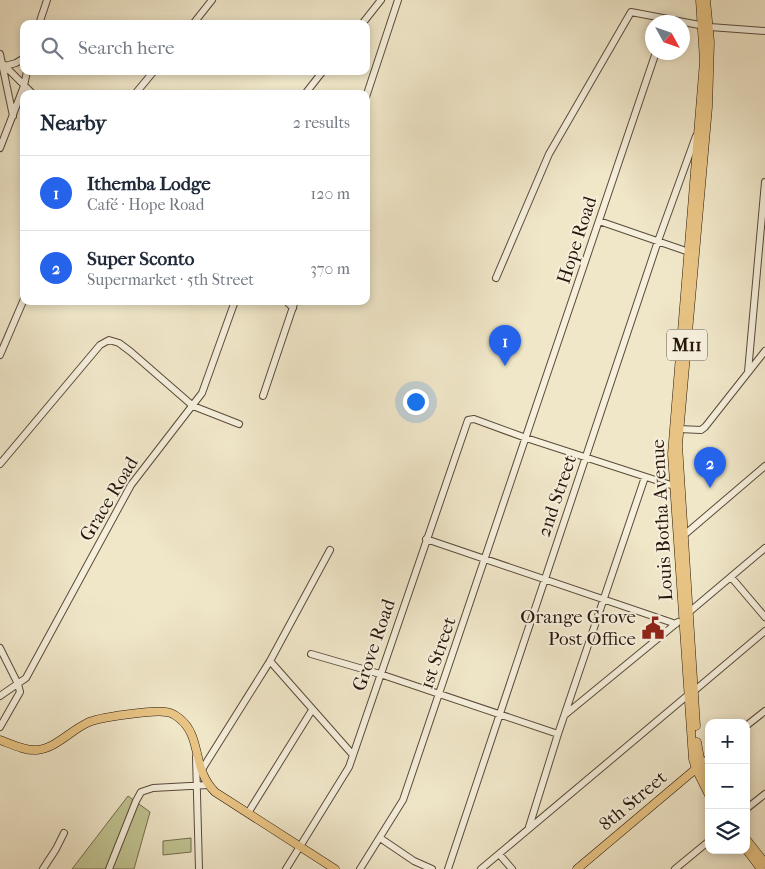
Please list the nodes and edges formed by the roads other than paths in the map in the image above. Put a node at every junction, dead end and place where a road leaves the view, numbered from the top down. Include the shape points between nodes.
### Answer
1 (47, 0) edge
2 (212, 0) edge
3 (381, 0) edge
4 (398, 0) edge
5 (700, 0) edge
6 (706, 0) edge
7 (645, 16) edge
8 (40, 20) edge
9 (196, 20) edge
10 (365, 20) edge
11 (690, 25) edge
12 (706, 27) junction
13 (765, 31) edge
14 (0, 54) edge
15 (20, 60) edge
16 (653, 60) edge
17 (3, 64) junction
18 (26, 75) edge
19 (151, 75) edge
20 (320, 75) edge
21 (24, 86) junction
22 (23, 90) edge
23 (28, 90) edge
24 (138, 90) edge
25 (308, 90) edge
26 (368, 90) edge
27 (20, 97) edge
28 (13, 117) junction
29 (698, 134) junction
30 (0, 148) edge
31 (765, 182) edge
32 (598, 221) junction
33 (658, 241) junction
34 (689, 252) junction
35 (762, 260) edge
36 (496, 278) dead end
37 (21, 305) edge
38 (233, 305) edge
39 (294, 305) edge
40 (765, 351) edge
41 (0, 354) edge
42 (748, 372) junction
43 (263, 396) dead end
44 (193, 406) junction
45 (239, 424) dead end
46 (679, 429) junction
47 (526, 438) junction
48 (586, 458) junction
49 (0, 464) edge
50 (765, 466) edge
51 (645, 476) junction
52 (674, 486) junction
53 (683, 536) junction
54 (426, 539) junction
55 (765, 548) edge
56 (330, 550) dead end
57 (485, 559) junction
58 (731, 577) junction
59 (545, 579) junction
60 (604, 599) junction
61 (685, 615) junction
62 (765, 617) edge
63 (676, 624) junction
64 (765, 631) edge
65 (0, 648) edge
66 (311, 654) dead end
67 (270, 661) junction
68 (380, 674) junction
69 (26, 678) junction
70 (18, 684) junction
71 (20, 692) junction
72 (691, 693) junction
73 (440, 694) junction
74 (0, 696) edge
75 (312, 710) junction
76 (765, 711) edge
77 (500, 714) junction
78 (566, 714) junction
79 (750, 723) edge
80 (0, 727) edge
81 (558, 734) junction
82 (0, 736) edge
83 (0, 740) edge
84 (17, 746) junction
85 (196, 751) junction
86 (353, 755) junction
87 (705, 761) edge
88 (698, 766) junction
89 (200, 771) junction
90 (705, 777) edge
91 (705, 784) edge
92 (208, 785) junction
93 (196, 786) junction
94 (765, 794) edge
95 (750, 806) edge
96 (248, 813) junction
97 (529, 827) junction
98 (64, 833) dead end
99 (380, 838) junction
100 (705, 843) edge
101 (750, 844) edge
102 (300, 846) junction
103 (499, 854) junction
104 (750, 854) edge
105 (765, 863) edge
106 (43, 869) edge
107 (109, 869) edge
108 (199, 869) edge
109 (286, 869) edge
110 (335, 869) edge
111 (360, 869) edge
112 (432, 869) edge
113 (448, 869) edge
114 (481, 869) edge
115 (512, 869) edge
116 (577, 869) edge
117 (675, 869) edge
118 (761, 869) edge

1 - 8 street
2 - 9 street
3 - 10 street
4 - 26 street
5 - 12 main road, Louis Botha Avenue / M11
6 - 12 main road, Louis Botha Avenue / M11
7 - 36 street via 631,12 548,154
11 - 12 street
12 - 13 street
12 - 29 main road, Louis Botha Avenue / M11
12 - 46 main road, Louis Botha Avenue / M11 via 710,58 708,107
14 - 17 street
15 - 17 street
16 - 32 street, Hope Road
17 - 21 street
17 - 28 street
18 - 21 street
19 - 24 street
20 - 25 street
21 - 22 street
21 - 23 street
27 - 28 street
28 - 30 street
29 - 33 street, 2nd Street
29 - 34 main road, Louis Botha Avenue / M11
31 - 35 street
32 - 33 street
32 - 47 street, Hope Road
33 - 34 street
33 - 48 street, 2nd Street
34 - 52 main road, Louis Botha Avenue / M11 via 672,445
35 - 42 street
37 - 41 street
38 - 44 street, Grace Road via 204,388
39 - 43 street
40 - 42 street
42 - 46 street via 705,428
44 - 45 street
44 - 49 street via 119,343 106,340
44 - 69 street, Grace Road via 131,485
46 - 53 main road, Louis Botha Avenue / M11
47 - 48 street
47 - 54 street, Grove Road via 474,419 468,420
47 - 57 street, 1st Street
48 - 51 street
48 - 59 street, 2nd Street
50 - 53 street
51 - 52 street
51 - 60 street
52 - 61 main road, Louis Botha Avenue / M11
53 - 61 main road, Louis Botha Avenue / M11
54 - 57 street
54 - 68 street, Grove Road
55 - 58 street
56 - 67 street
57 - 59 street
57 - 73 street, 1st Street
58 - 61 street
58 - 62 street
59 - 60 street
59 - 77 street, 2nd Street
60 - 63 street
60 - 78 street
61 - 63 street
61 - 72 main road, Louis Botha Avenue / M11
63 - 78 street
64 - 72 street
65 - 70 street
66 - 68 street
67 - 75 street
67 - 89 street
68 - 73 street
68 - 86 street, Grove Road
69 - 70 street, Grace Road
69 - 71 street
70 - 71 street
70 - 74 street, Grace Road
71 - 80 street
72 - 88 main road, Louis Botha Avenue / M11 via 693,759
72 - 97 street
73 - 77 street
73 - 99 street, 1st Street via 404,800
75 - 86 street
75 - 96 street
76 - 79 street
77 - 81 street
77 - 113 street, 2nd Street
78 - 81 street
81 - 97 street
82 - 84 main road
83 - 84 main road
84 - 85 main road via 40,749 95,720 163,711 186,724
85 - 89 main road
85 - 93 street
86 - 102 street, Grove Road via 346,772
87 - 88 street, 8th Street
88 - 90 main road, Louis Botha Avenue / M11
88 - 91 main road, Louis Botha Avenue / M11
88 - 116 main road, 8th Street
89 - 92 main road
92 - 93 street
92 - 96 main road
93 - 107 street via 152,788 141,792
93 - 108 street
94 - 95 street
96 - 102 main road
97 - 103 street
98 - 106 street
99 - 111 street, 1st Street
99 - 112 street
100 - 117 street
101 - 105 main road
102 - 109 street, Grove Road
102 - 110 main road
103 - 114 street
103 - 115 street
104 - 118 main road

